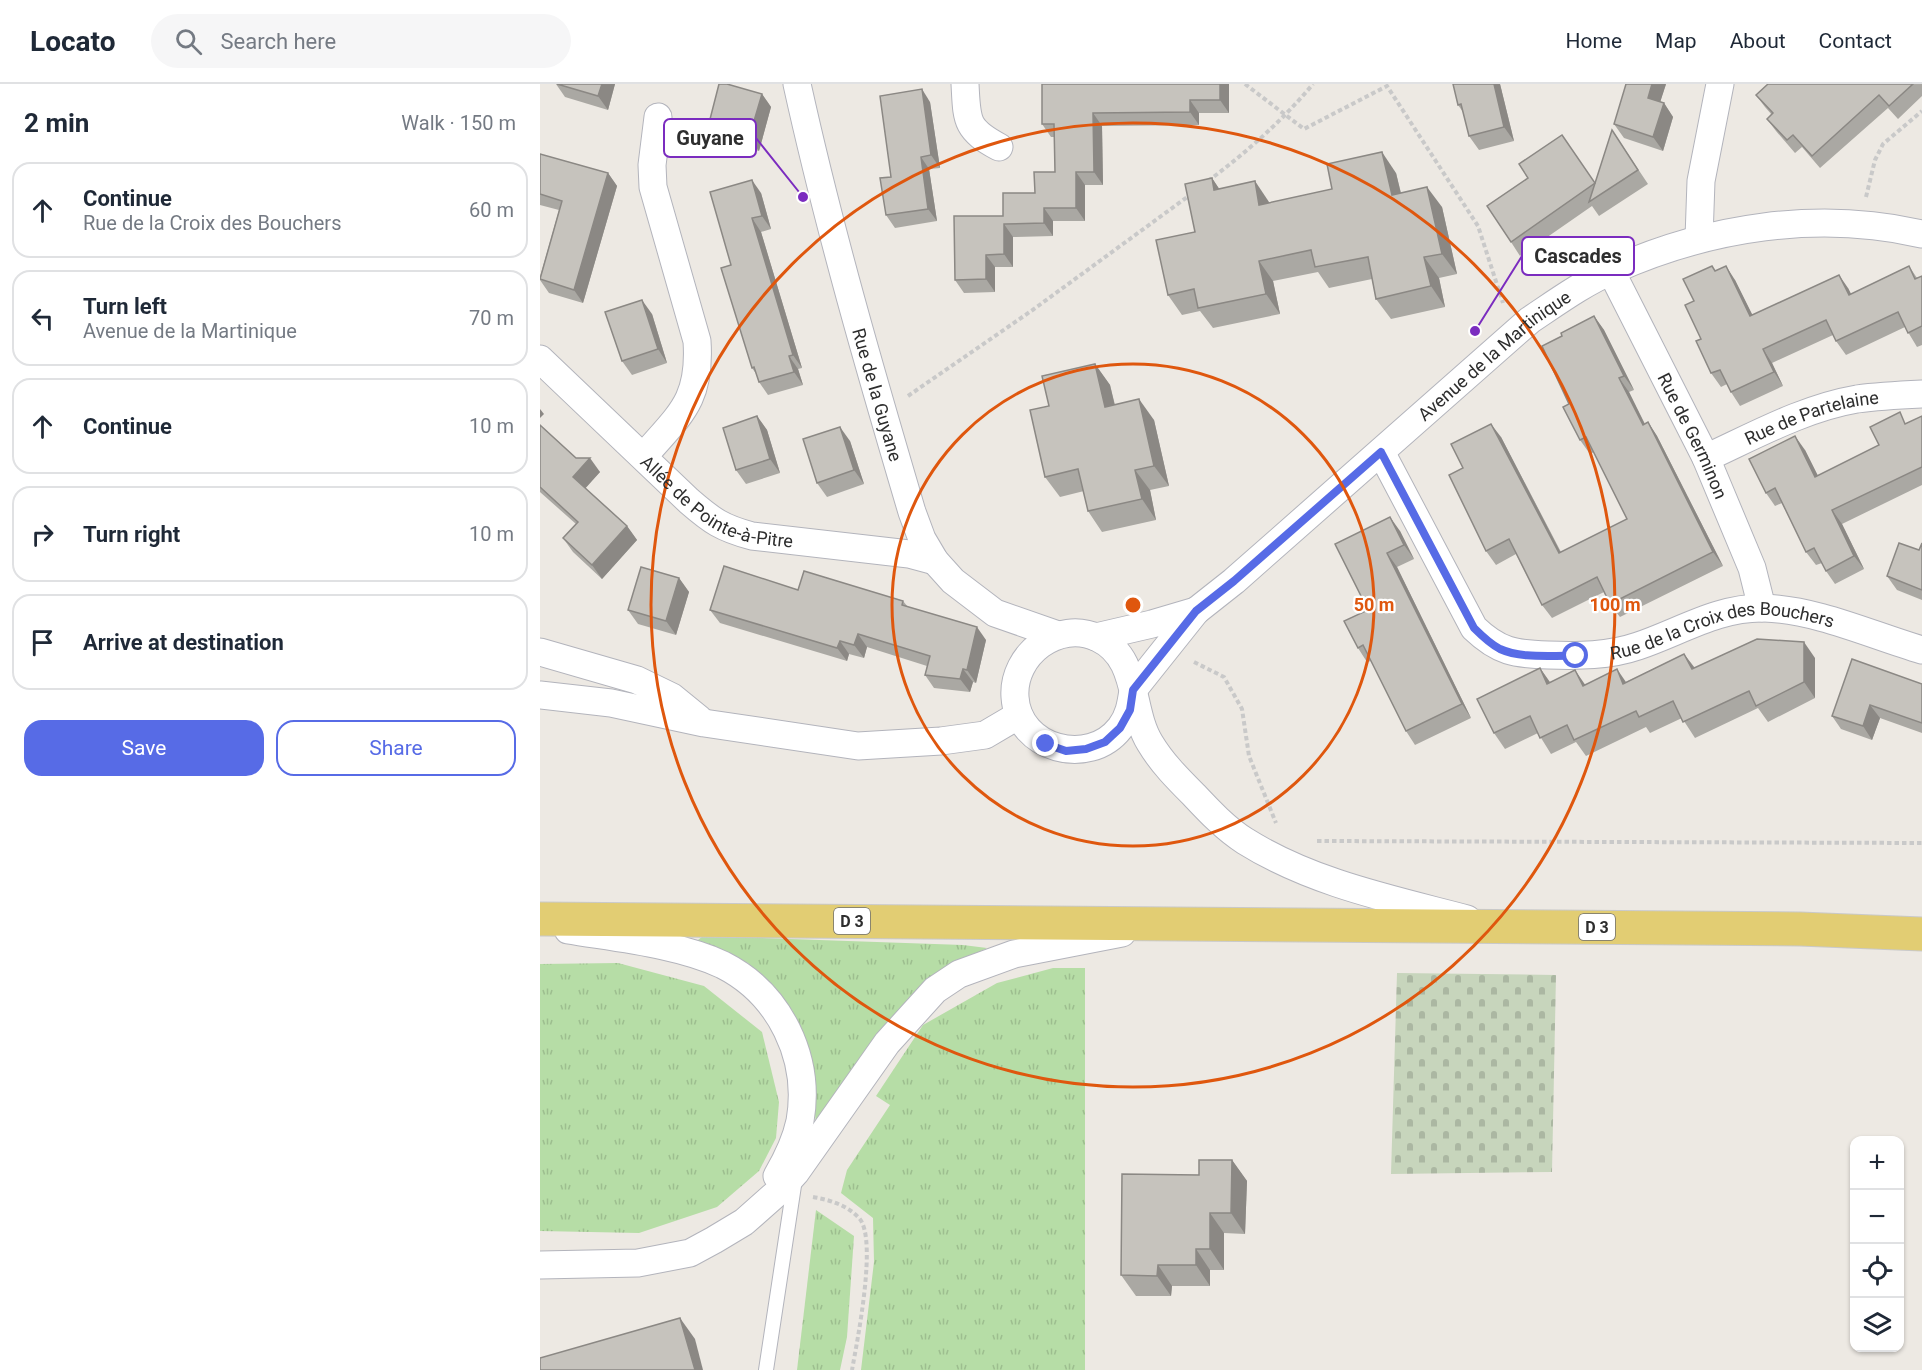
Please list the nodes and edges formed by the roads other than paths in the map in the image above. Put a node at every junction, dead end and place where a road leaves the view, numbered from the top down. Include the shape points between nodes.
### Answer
1 (797, 84) edge
2 (965, 84) edge
3 (1720, 84) edge
4 (658, 117) dead end
5 (999, 147) dead end
6 (1922, 234) edge
7 (1699, 238) junction
8 (1611, 270) junction
9 (540, 359) edge
10 (1922, 394) edge
11 (1381, 452) junction
12 (644, 456) junction
13 (1706, 458) junction
14 (935, 561) junction
15 (1762, 608) junction
16 (1196, 611) junction
17 (1058, 634) junction
18 (1096, 637) junction
19 (1922, 650) edge
20 (540, 652) edge
21 (1133, 690) junction
22 (540, 694) edge
23 (1019, 715) junction
24 (704, 723) junction
25 (540, 919) edge
26 (540, 924) edge
27 (1164, 924) junction
28 (1922, 925) edge
29 (1493, 926) junction
30 (1800, 929) junction
31 (1922, 934) edge
32 (795, 1182) junction
33 (744, 1222) junction
34 (540, 1265) edge
35 (766, 1370) edge

1 - 14 street, Rue de la Guyane via 850,303 912,512
2 - 5 street via 966,116 984,139
3 - 7 street via 1701,181
4 - 12 street via 653,187 697,341 699,366 693,392 681,413
6 - 7 street, Avenue de la Martinique via 1860,225 1792,225
7 - 8 street, Avenue de la Martinique
8 - 11 street, Avenue de la Martinique via 1566,295 1514,333
8 - 13 street, Rue de Germinon
9 - 12 street, Allée de Pointe-à-Pitre
10 - 13 street, Rue de Partelaine via 1856,400 1818,410
11 - 15 street, Rue de la Croix des Bouchers via 1474,628 1501,649 1543,655 1607,653 1638,646 1726,613
11 - 16 street, Avenue de la Martinique
12 - 14 street, Allée de Pointe-à-Pitre via 689,501 726,529
13 - 15 street, Rue de Germinon via 1752,568
14 - 17 street, Rue de la Guyane via 953,582 995,613
15 - 19 street, Rue de la Croix des Bouchers via 1812,615
16 - 18 street, Avenue de la Martinique
16 - 21 street, Avenue de la Martinique
17 - 18 street
17 - 23 street via 1028,654 1019,668 1015,683
18 - 21 street via 1123,658
20 - 24 street via 637,680 672,697
21 - 23 street via 1130,710 1120,728 1105,742 1086,749 1066,751 1046,744 1030,732
21 - 29 street via 1149,742 1167,767 1243,840 1280,860 1350,888
22 - 24 street via 611,703
23 - 24 street via 985,735 858,746
25 - 27 main road, D 3
26 - 33 street via 700,956 741,976 773,1006 796,1051 802,1077 800,1115 788,1156
27 - 29 main road, D 3
27 - 32 street via 1014,954 958,974 935,990 887,1042
28 - 30 main road, D 3
29 - 30 main road, D 3
30 - 31 main road, D 3
32 - 33 street
32 - 35 lane
33 - 34 street via 690,1253 667,1259

